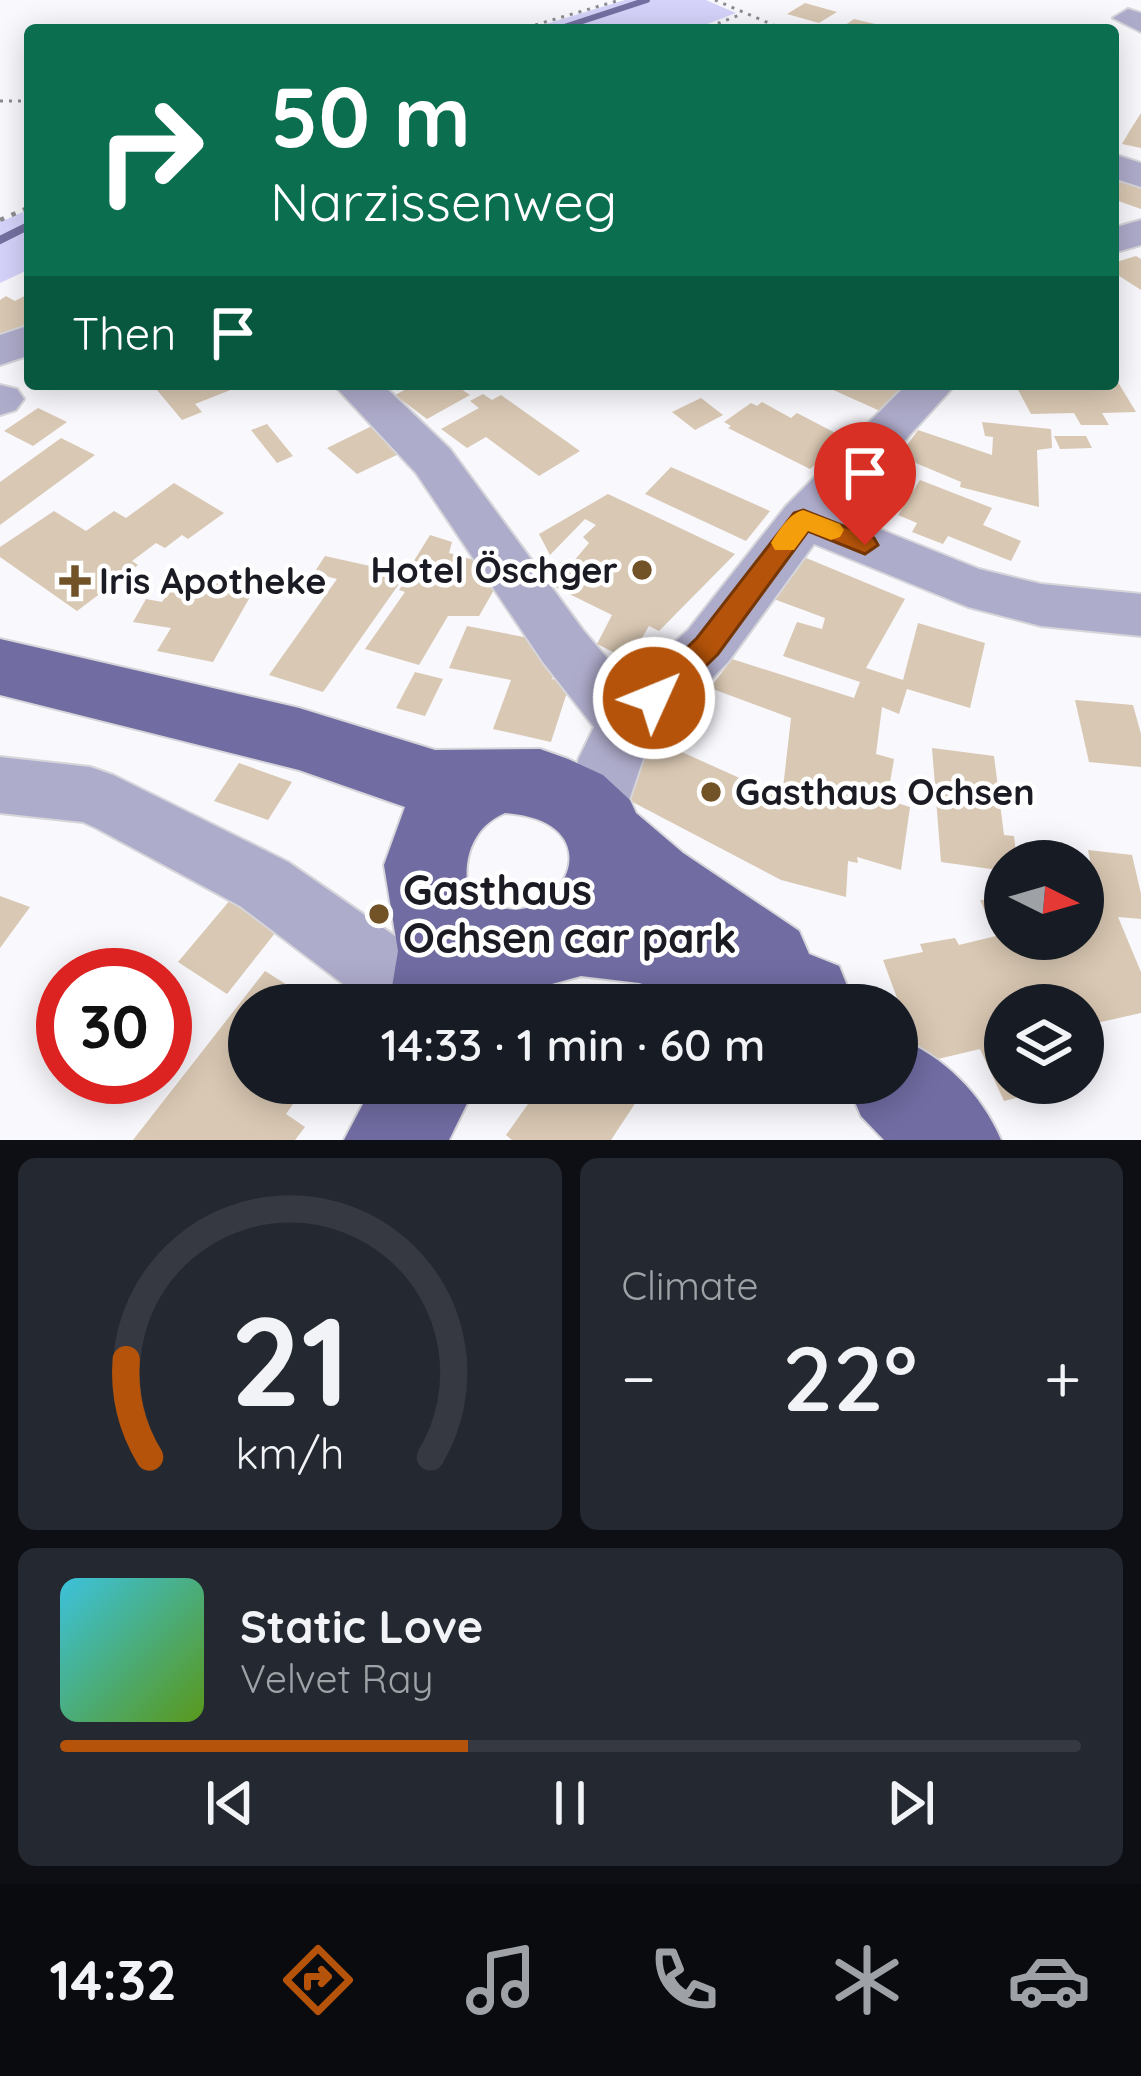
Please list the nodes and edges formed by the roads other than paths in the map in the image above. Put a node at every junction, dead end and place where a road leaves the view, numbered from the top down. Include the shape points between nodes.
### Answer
1 (362, 390) edge
2 (927, 390) edge
3 (803, 519) junction
4 (1141, 615) edge
5 (1, 669) edge
6 (624, 729) junction
7 (257, 730) junction
8 (0, 785) edge
9 (558, 805) junction
10 (431, 890) junction
11 (526, 964) edge
12 (403, 984) edge
13 (436, 984) edge
14 (763, 984) edge
15 (792, 984) edge
16 (915, 1104) edge
17 (952, 1140) edge

1 - 6 street via 433,461
2 - 3 street
3 - 4 street via 968,587
3 - 6 street via 707,646
5 - 7 main road
6 - 9 street
7 - 9 main road via 435,784
7 - 10 main road via 322,762 392,811 413,837
8 - 12 street via 90,795 119,808 264,884
9 - 10 main road via 446,813 430,839
9 - 11 main road via 613,868 605,898
9 - 15 main road
10 - 11 main road via 475,943
10 - 13 main road via 442,951
11 - 14 main road via 652,942
16 - 17 main road

